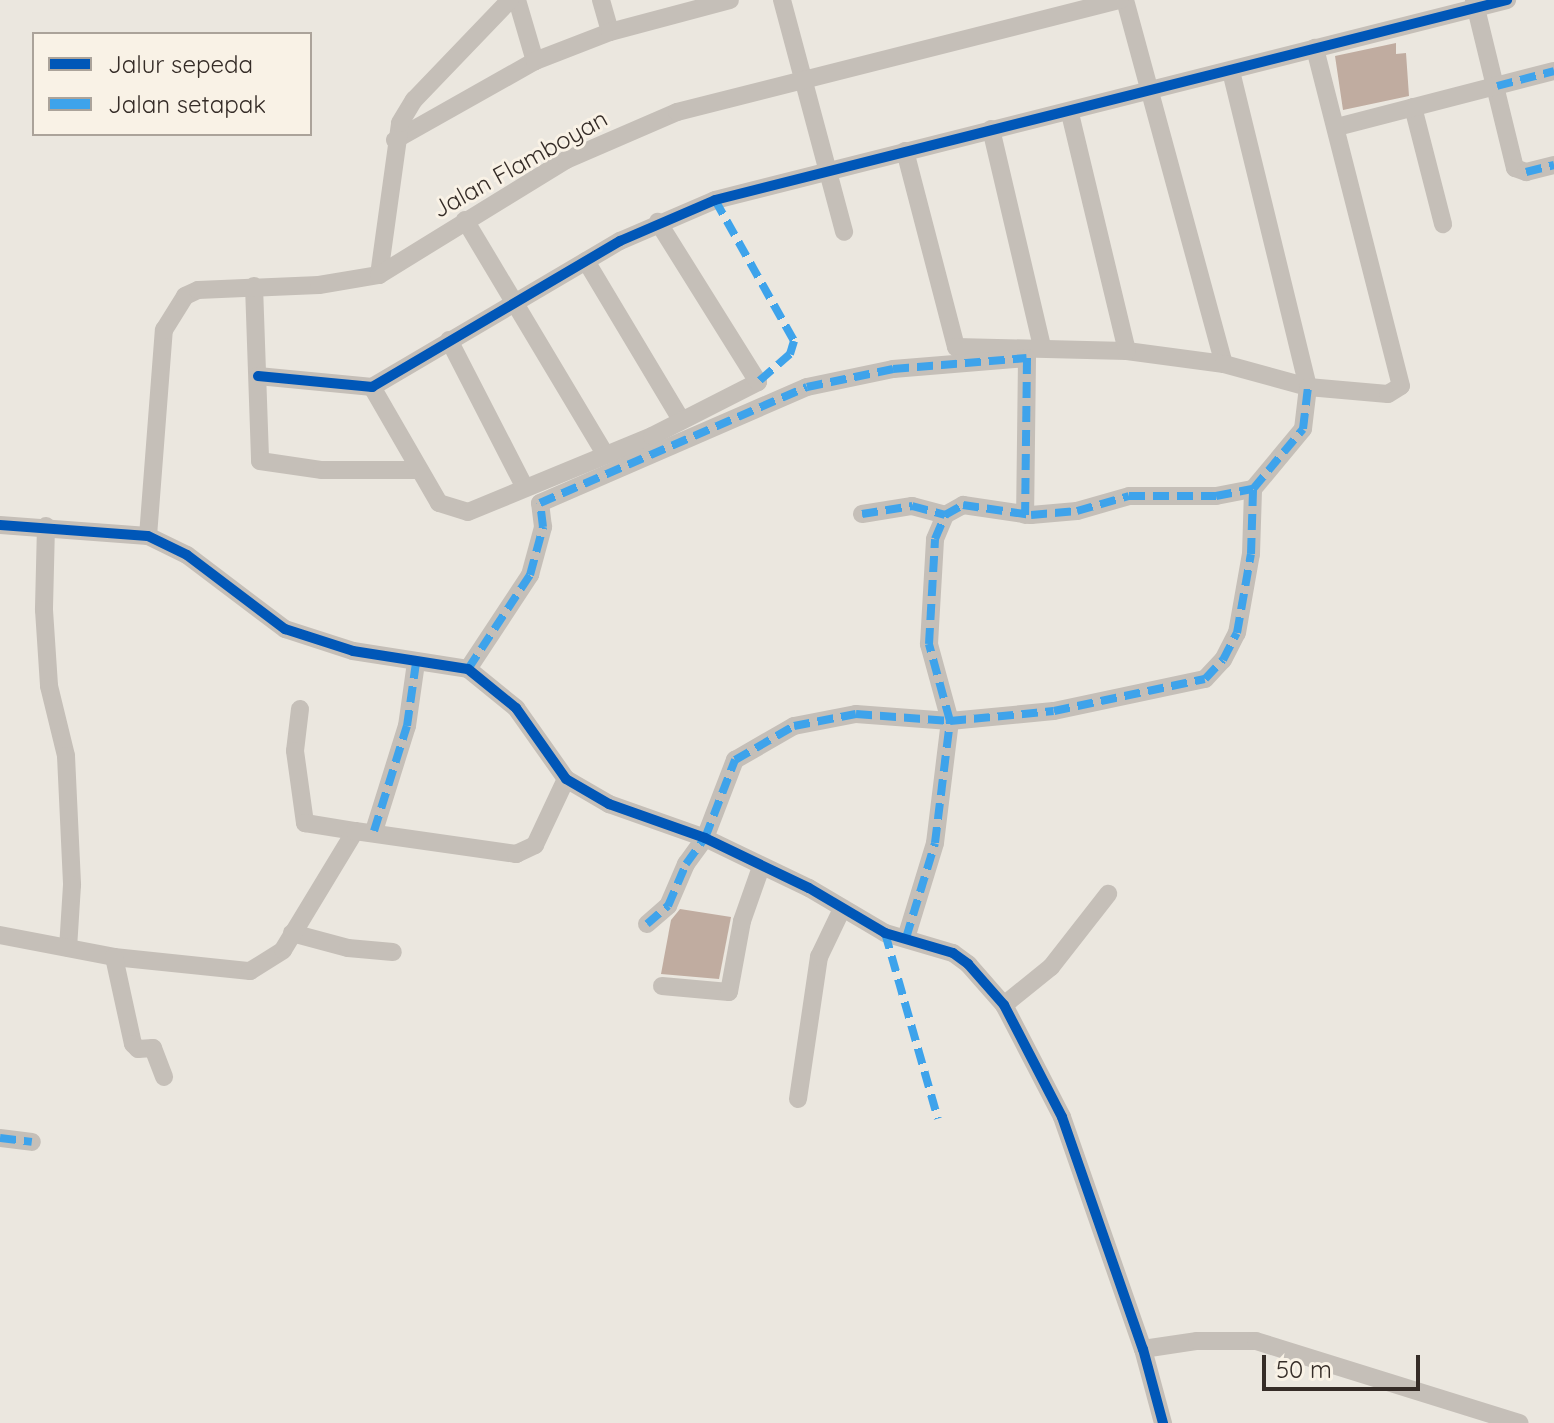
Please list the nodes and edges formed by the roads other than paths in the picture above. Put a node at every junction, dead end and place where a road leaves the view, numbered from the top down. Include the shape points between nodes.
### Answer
1 (510, 0) edge
2 (517, 0) edge
3 (601, 0) edge
4 (730, 0) edge
5 (782, 0) edge
6 (1122, 0) edge
7 (1507, 0) edge
8 (1475, 4) edge
9 (690, 5) edge
10 (610, 32) junction
11 (1315, 48) junction
12 (535, 61) junction
13 (1231, 70) junction
14 (1554, 71) edge
15 (802, 79) junction
16 (1497, 86) junction
17 (1149, 90) junction
18 (1413, 107) junction
19 (1070, 113) junction
20 (1337, 127) junction
21 (991, 129) junction
22 (395, 140) junction
23 (905, 151) junction
24 (1554, 165) edge
25 (825, 172) junction
26 (465, 220) junction
27 (658, 222) junction
28 (1443, 224) dead end
29 (844, 232) dead end
30 (586, 261) junction
31 (379, 275) junction
32 (254, 286) junction
33 (518, 304) junction
34 (449, 340) junction
35 (1042, 347) junction
36 (1127, 351) junction
37 (1224, 364) junction
38 (258, 376) junction
39 (372, 387) junction
40 (1308, 387) junction
41 (681, 420) junction
42 (605, 454) junction
43 (418, 470) junction
44 (525, 488) junction
45 (1253, 489) junction
46 (862, 514) dead end
47 (945, 515) junction
48 (1025, 515) junction
49 (0, 525) edge
50 (46, 526) junction
51 (148, 536) junction
52 (416, 663) junction
53 (468, 669) junction
54 (300, 709) dead end
55 (950, 721) junction
56 (566, 779) junction
57 (364, 831) junction
58 (705, 838) junction
59 (761, 867) junction
60 (1108, 894) dead end
61 (842, 909) junction
62 (647, 924) dead end
63 (292, 933) junction
64 (0, 935) edge
65 (906, 938) junction
66 (68, 948) junction
67 (393, 952) dead end
68 (114, 957) junction
69 (662, 986) dead end
70 (1004, 1005) junction
71 (164, 1077) dead end
72 (798, 1099) dead end
73 (0, 1138) edge
74 (32, 1142) dead end
75 (1143, 1349) junction
76 (1163, 1423) edge
77 (1520, 1423) edge

1 - 22 street via 414,100
2 - 12 street
3 - 10 street
4 - 9 street
5 - 15 street
6 - 15 street, Jalan Flamboyan
6 - 17 street
7 - 8 street
8 - 11 street
8 - 16 street
9 - 10 street
10 - 12 street
11 - 13 street
11 - 20 street
12 - 22 street
13 - 17 street
13 - 40 street
14 - 16 street
15 - 25 street
15 - 26 street, Jalan Flamboyan via 749,90 620,134
16 - 18 street
16 - 24 street via 1515,168 1526,172
17 - 19 street
17 - 37 street
18 - 20 street
18 - 28 street
19 - 21 street
19 - 36 street
20 - 40 street via 1402,381 1388,394
21 - 23 street
21 - 35 street
22 - 31 street
23 - 25 street
23 - 35 street via 956,347
25 - 27 street via 715,200
25 - 29 street
26 - 31 street, Jalan Flamboyan
26 - 33 street
27 - 30 street
27 - 41 street via 758,382
30 - 33 street
30 - 41 street
31 - 32 street, Jalan Flamboyan via 319,285
32 - 38 street
32 - 51 street, Jalan Flamboyan via 198,290 168,316
33 - 34 street
33 - 42 street
34 - 39 street
34 - 44 street
35 - 36 street
36 - 37 street
37 - 40 street
38 - 39 street
38 - 43 street via 256,450 263,465
39 - 43 street
40 - 45 street via 1303,429
41 - 42 street
42 - 44 street
43 - 44 street via 439,503 456,511 477,510
45 - 48 street via 1216,496 1129,496 1077,511
45 - 55 street via 1251,554 1237,633 1205,679 1054,711
46 - 47 street via 912,506
47 - 48 street via 975,505
47 - 55 street via 935,539 929,644
48 - 53 street via 1027,358 893,369 807,387 540,503 543,527 530,575
49 - 50 street
50 - 51 street
50 - 66 street via 43,586 49,686 66,756 72,885
51 - 52 street via 187,555 285,629 353,651
52 - 53 street
52 - 57 street via 407,726
53 - 56 street via 516,708
54 - 57 street via 295,751 305,823
55 - 58 street via 856,714 794,726 735,760
55 - 65 street via 935,843
56 - 57 street via 535,845 516,854
56 - 58 street via 609,804
57 - 63 street
58 - 59 street
58 - 62 street via 686,864 668,906
59 - 61 street
59 - 69 street via 742,921 729,992
60 - 70 street via 1051,967
61 - 65 street
61 - 72 street via 819,957
63 - 67 street via 348,948
63 - 68 street via 272,961 250,971
64 - 66 street
65 - 70 street via 953,953
66 - 68 street
68 - 71 street via 133,1044 157,1052
70 - 75 street via 1062,1117
73 - 74 street
75 - 76 street
75 - 77 street via 1197,1341 1256,1341

